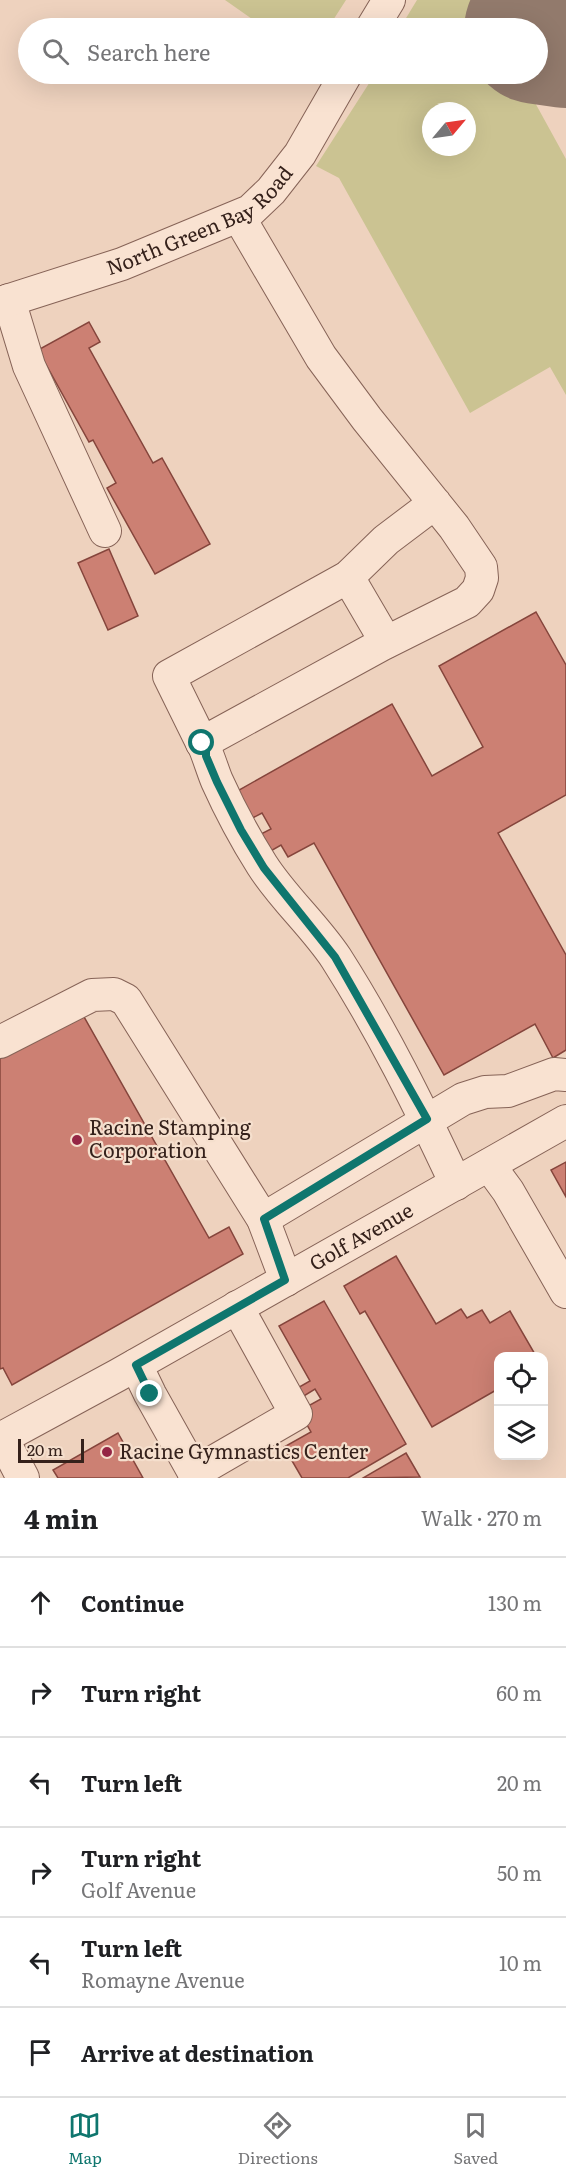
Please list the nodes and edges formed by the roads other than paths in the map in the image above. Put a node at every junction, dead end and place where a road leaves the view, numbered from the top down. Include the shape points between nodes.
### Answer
1 (388, 0) edge
2 (378, 18) edge
3 (340, 84) edge
4 (239, 217) junction
5 (4, 302) edge
6 (435, 503) junction
7 (105, 531) dead end
8 (348, 577) junction
9 (386, 642) junction
10 (202, 743) junction
11 (0, 1042) edge
12 (566, 1075) edge
13 (427, 1119) junction
14 (566, 1121) edge
15 (489, 1165) junction
16 (456, 1184) junction
17 (264, 1219) junction
18 (285, 1280) junction
19 (566, 1292) edge
20 (237, 1307) junction
21 (136, 1365) junction
22 (1, 1438) edge
23 (196, 1476) edge
24 (23, 1478) edge

1 - 2 street
3 - 4 street, North Green Bay Road via 300,154 271,191 250,212
4 - 5 street, North Green Bay Road via 122,264
4 - 6 street via 321,357
5 - 7 street
6 - 8 street via 386,540
6 - 9 street via 481,567 478,590 467,602
8 - 9 street
8 - 10 street via 169,676
9 - 10 street
10 - 13 street via 241,830 264,868 335,957
11 - 17 street via 92,995 114,994 126,1000
12 - 13 street via 554,1074 508,1091 485,1092
13 - 16 street
13 - 17 street
14 - 15 street, Golf Avenue
15 - 16 street, Golf Avenue
15 - 19 street
16 - 18 street, Golf Avenue
17 - 18 street
18 - 20 street, Golf Avenue
20 - 21 street, Golf Avenue
20 - 23 street via 296,1414
21 - 22 street, Golf Avenue
21 - 23 street
22 - 24 street

